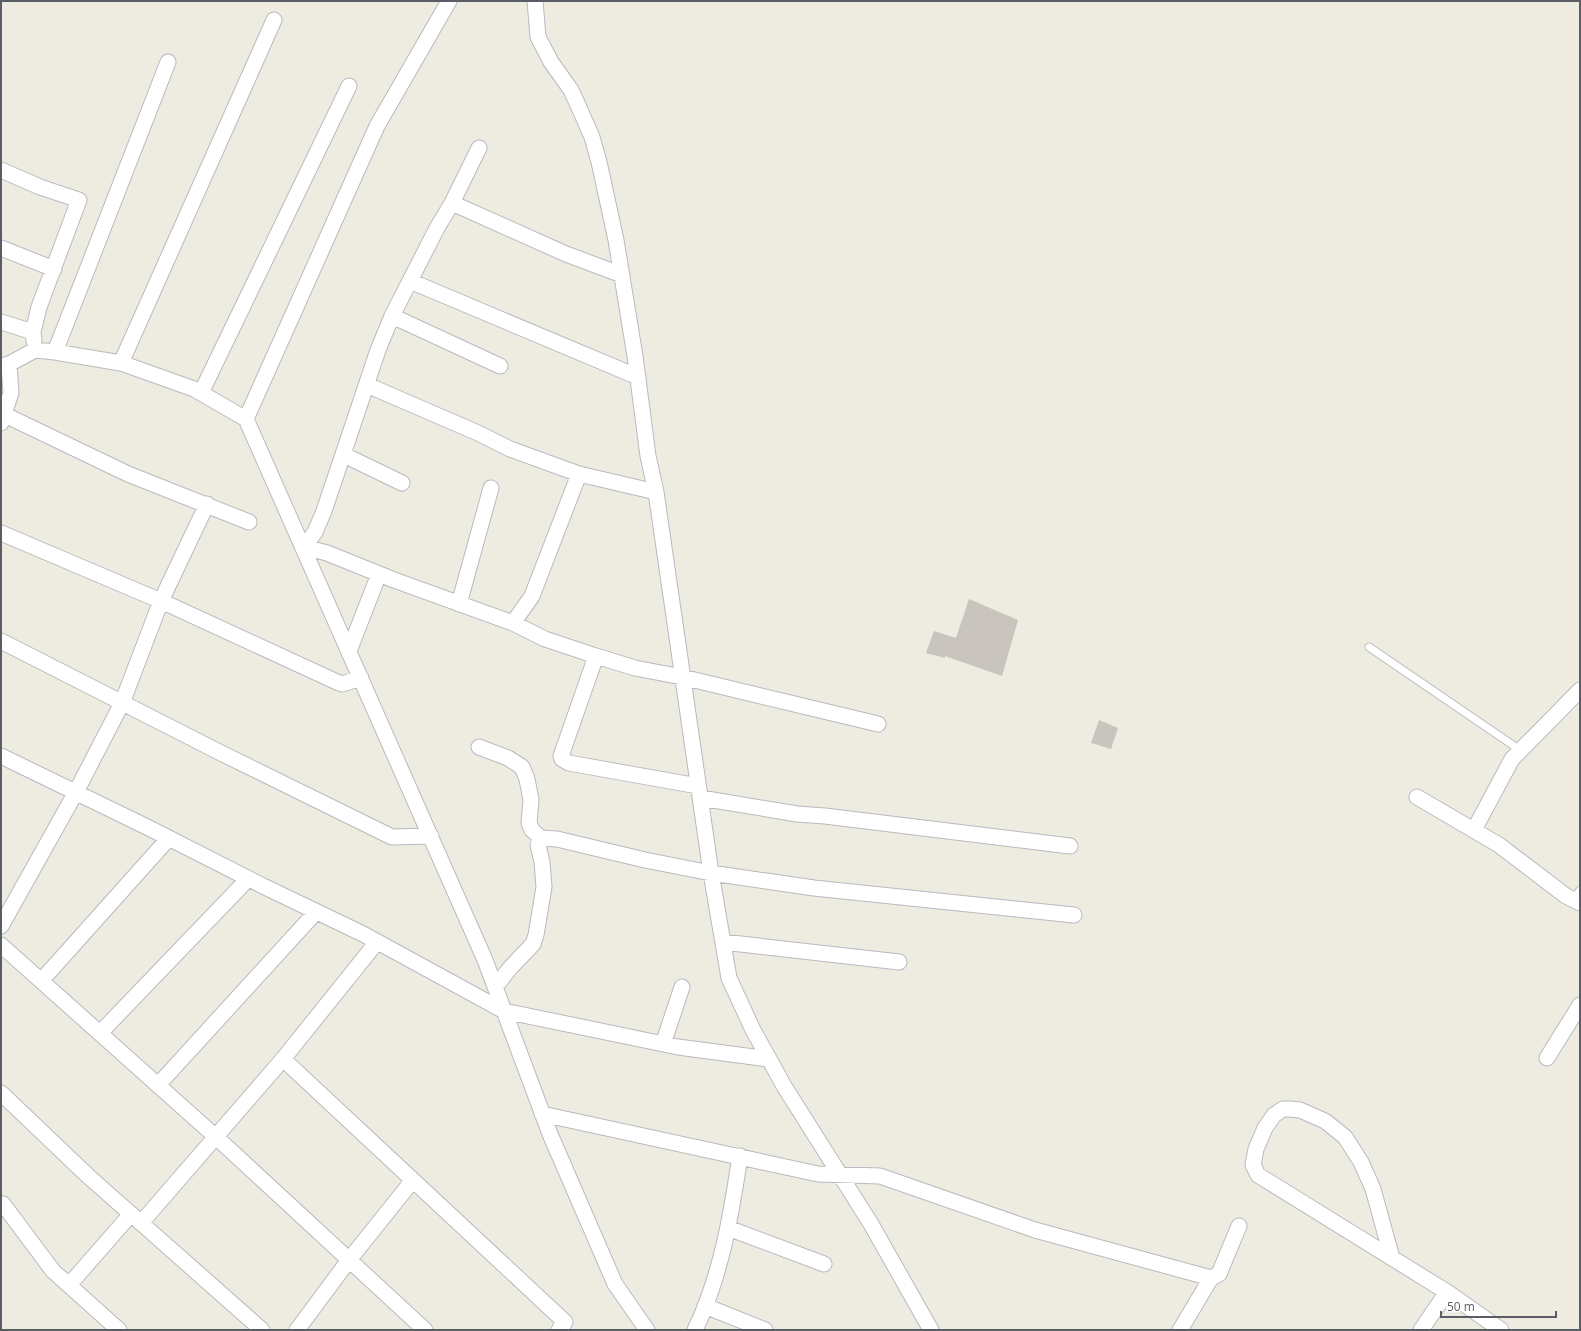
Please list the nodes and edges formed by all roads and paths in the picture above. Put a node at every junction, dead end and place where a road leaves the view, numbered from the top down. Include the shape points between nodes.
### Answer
1 (449, 1) edge
2 (535, 1) edge
3 (274, 20) dead end
4 (168, 62) dead end
5 (349, 86) dead end
6 (479, 148) dead end
7 (1, 170) edge
8 (452, 203) junction
9 (1, 248) edge
10 (54, 270) junction
11 (622, 275) junction
12 (410, 281) junction
13 (392, 316) junction
14 (1, 322) edge
15 (33, 332) junction
16 (35, 350) junction
17 (55, 352) junction
18 (121, 363) junction
19 (5, 365) edge
20 (500, 366) dead end
21 (638, 377) junction
22 (367, 385) junction
23 (201, 393) junction
24 (246, 419) junction
25 (3, 420) edge
26 (344, 455) junction
27 (579, 474) junction
28 (402, 483) dead end
29 (491, 488) dead end
30 (656, 492) junction
31 (207, 504) junction
32 (249, 522) dead end
33 (1, 533) edge
34 (304, 547) junction
35 (380, 574) junction
36 (161, 601) junction
37 (459, 604) junction
38 (512, 624) junction
39 (1, 642) edge
40 (1369, 647) dead end
41 (350, 651) junction
42 (596, 656) junction
43 (682, 677) junction
44 (362, 678) junction
45 (1580, 690) edge
46 (122, 703) junction
47 (878, 724) dead end
48 (479, 747) dead end
49 (1520, 750) junction
50 (1, 756) edge
51 (76, 792) junction
52 (699, 792) junction
53 (1417, 797) dead end
54 (1474, 830) junction
55 (431, 836) junction
56 (169, 838) junction
57 (541, 838) junction
58 (1070, 846) dead end
59 (710, 872) junction
60 (248, 879) junction
61 (1578, 898) edge
62 (316, 912) junction
63 (1074, 915) dead end
64 (1, 926) edge
65 (377, 942) junction
66 (723, 942) junction
67 (1, 945) edge
68 (899, 962) dead end
69 (41, 980) junction
70 (495, 987) junction
71 (682, 987) dead end
72 (1580, 1005) edge
73 (504, 1011) junction
74 (100, 1033) junction
75 (664, 1044) junction
76 (1547, 1058) dead end
77 (283, 1059) junction
78 (769, 1059) junction
79 (158, 1085) junction
80 (1, 1093) edge
81 (542, 1114) junction
82 (216, 1137) junction
83 (740, 1156) junction
84 (840, 1174) junction
85 (412, 1180) junction
86 (4, 1204) dead end
87 (136, 1219) junction
88 (1239, 1226) dead end
89 (728, 1228) junction
90 (1392, 1258) junction
91 (349, 1260) junction
92 (824, 1264) dead end
93 (1211, 1278) junction
94 (69, 1285) junction
95 (1447, 1292) junction
96 (705, 1306) junction
97 (119, 1330) edge
98 (262, 1330) edge
99 (297, 1330) edge
100 (425, 1330) edge
101 (559, 1330) edge
102 (647, 1330) edge
103 (695, 1330) edge
104 (765, 1330) edge
105 (931, 1330) edge
106 (1180, 1330) edge
107 (1421, 1330) edge
108 (1501, 1330) edge

1 - 24 street via 377,126
2 - 11 street via 538,37 571,90 592,137 610,209
3 - 18 street
4 - 17 street
5 - 23 street
6 - 8 street
7 - 10 street via 79,200
8 - 11 street via 566,254
8 - 12 street
9 - 10 street
10 - 15 street via 39,307
11 - 21 street
12 - 13 street
12 - 21 street
13 - 20 street
13 - 22 street
14 - 15 street
15 - 16 street
16 - 17 street
16 - 19 street
17 - 18 street
18 - 23 street
19 - 25 street via 11,393
21 - 30 street via 648,456
22 - 26 street
22 - 27 street via 510,449
23 - 24 street
24 - 34 street
25 - 31 street via 128,474
26 - 28 street
26 - 34 street via 315,532
27 - 30 street
27 - 38 street via 532,596
29 - 37 street
30 - 43 street
31 - 32 street
31 - 36 street
33 - 36 street
34 - 35 street via 327,553
34 - 41 street
35 - 37 street
35 - 41 street
36 - 44 street via 339,683
36 - 46 street
37 - 38 street
38 - 42 street via 545,639
39 - 46 street
40 - 49 lane
41 - 44 street
42 - 43 street via 635,668
42 - 52 street via 562,759 569,763
43 - 47 street
43 - 52 street
44 - 55 street
45 - 49 street
46 - 51 street
46 - 55 street via 392,837
48 - 57 street via 508,758 522,767 531,800 529,823 532,830
49 - 54 street via 1512,759
50 - 51 street
51 - 56 street
51 - 64 street
52 - 58 street via 797,814
52 - 59 street
53 - 54 street
54 - 61 street
55 - 70 street
56 - 60 street
56 - 69 street
57 - 59 street
57 - 70 street via 538,845 544,887 536,935 533,944
59 - 63 street via 814,888
59 - 66 street
60 - 62 street
60 - 74 street
62 - 65 street
62 - 79 street
65 - 73 street
65 - 77 street
66 - 68 street
66 - 78 street via 729,978
67 - 69 street
69 - 74 street
70 - 73 street
71 - 75 street
72 - 76 street
73 - 75 street
73 - 81 street
74 - 79 street
75 - 78 street
77 - 82 street
77 - 85 street
78 - 84 street
79 - 82 street
80 - 87 street
81 - 83 street
81 - 102 street via 615,1284
82 - 87 street
82 - 91 street
83 - 84 street via 818,1174
83 - 89 street
84 - 93 street via 880,1176 1035,1230
84 - 105 street
85 - 91 street
85 - 101 street via 564,1322
86 - 94 street via 54,1271
87 - 94 street
87 - 98 street
88 - 93 street via 1219,1274
89 - 92 street
89 - 96 street
90 - 90 street via 1373,1189 1361,1162 1345,1137 1325,1121 1300,1110 1283,1109 1274,1115 1264,1128 1256,1149 1253,1165 1258,1175
90 - 95 street
91 - 99 street
91 - 100 street
93 - 106 street
94 - 97 street
95 - 107 street
95 - 108 street
96 - 103 street
96 - 104 street

